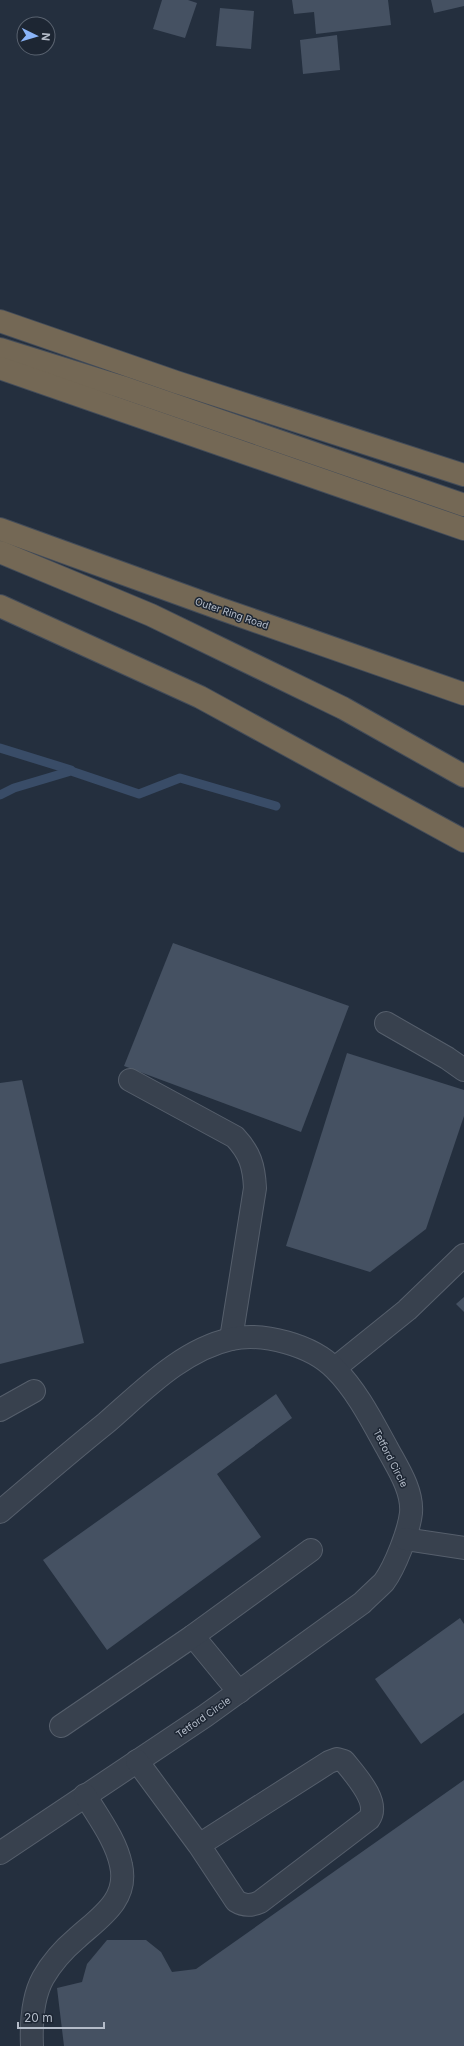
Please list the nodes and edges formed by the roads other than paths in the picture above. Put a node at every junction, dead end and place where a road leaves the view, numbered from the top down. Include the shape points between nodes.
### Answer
1 (0, 320) edge
2 (0, 349) edge
3 (0, 368) edge
4 (464, 476) edge
5 (464, 505) edge
6 (0, 529) edge
7 (464, 529) edge
8 (0, 552) edge
9 (0, 606) edge
10 (464, 694) edge
11 (464, 776) edge
12 (464, 841) edge
13 (386, 1023) dead end
14 (464, 1070) edge
15 (130, 1080) dead end
16 (464, 1255) edge
17 (231, 1339) junction
18 (334, 1368) junction
19 (34, 1391) dead end
20 (0, 1410) edge
21 (0, 1512) edge
22 (405, 1539) junction
23 (464, 1548) edge
24 (311, 1550) dead end
25 (193, 1636) junction
26 (238, 1692) junction
27 (61, 1726) dead end
28 (137, 1761) junction
29 (85, 1795) junction
30 (199, 1845) junction
31 (0, 1853) edge
32 (32, 2046) edge

1 - 4 highway via 176,382
2 - 5 highway via 122,387
3 - 7 highway
6 - 10 highway, Outer Ring Road via 213,607
8 - 11 highway via 151,614 343,708
9 - 12 highway via 200,698
13 - 14 street
15 - 17 street via 235,1138 251,1159 255,1171 255,1188
16 - 18 street via 407,1310
17 - 18 street, Tetford Circle via 277,1340 318,1356
17 - 21 street, Tetford Circle via 195,1352 146,1388
18 - 22 street, Tetford Circle via 366,1410 406,1484 411,1512
19 - 20 street
22 - 23 street
22 - 26 street, Tetford Circle via 384,1581 362,1603
24 - 25 street
25 - 26 street
25 - 27 street
26 - 28 street, Tetford Circle
28 - 29 street, Tetford Circle
28 - 30 street
29 - 31 street, Tetford Circle
29 - 32 street via 115,1845 123,1884 119,1896 108,1911 75,1939 43,1978 34,2004
30 - 30 street via 236,1901 254,1905 369,1819 373,1814 374,1805 344,1761 338,1759 329,1762

